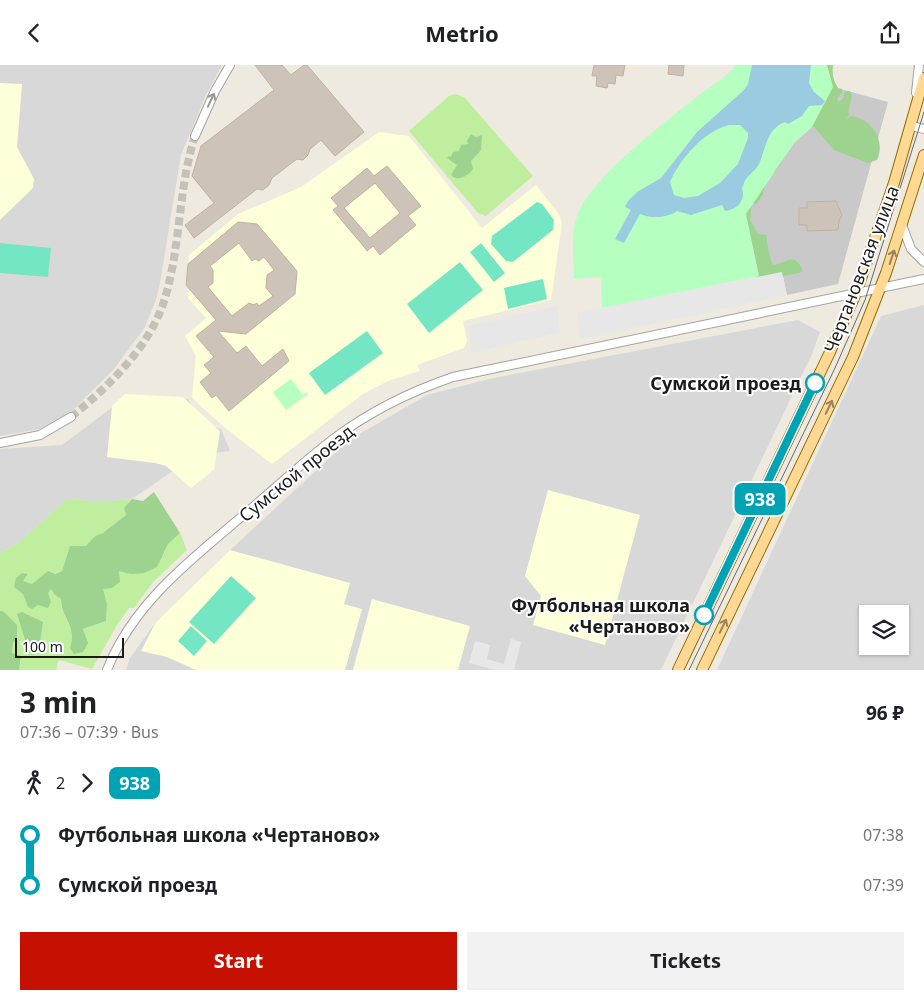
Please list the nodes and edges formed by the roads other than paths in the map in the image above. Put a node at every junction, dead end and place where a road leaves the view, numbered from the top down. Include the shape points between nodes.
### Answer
1 (230, 65) edge
2 (919, 65) edge
3 (924, 78) edge
4 (913, 121) junction
5 (924, 129) edge
6 (195, 136) tunnel mouth
7 (924, 155) edge
8 (902, 225) junction
9 (924, 262) edge
10 (924, 279) edge
11 (881, 288) junction
12 (856, 293) junction
13 (71, 417) tunnel mouth
14 (0, 443) edge
15 (107, 670) edge
16 (678, 670) edge
17 (702, 670) edge

6 -> 1 street
2 - 4 street
3 - 4 main road, Чертановская улица
4 - 5 street
4 - 12 main road, Чертановская улица
7 - 8 main road, Чертановская улица
8 - 9 street via 911,249
11 -> 8 main road, Чертановская улица
10 - 11 street, Сумской проезд
11 - 12 street, Сумской проезд
17 -> 11 main road, Чертановская улица via 853,357
12 - 15 street, Сумской проезд via 460,375 409,393 334,438 186,564 136,618 123,636
12 - 16 main road, Чертановская улица
13 - 14 street via 40,435

